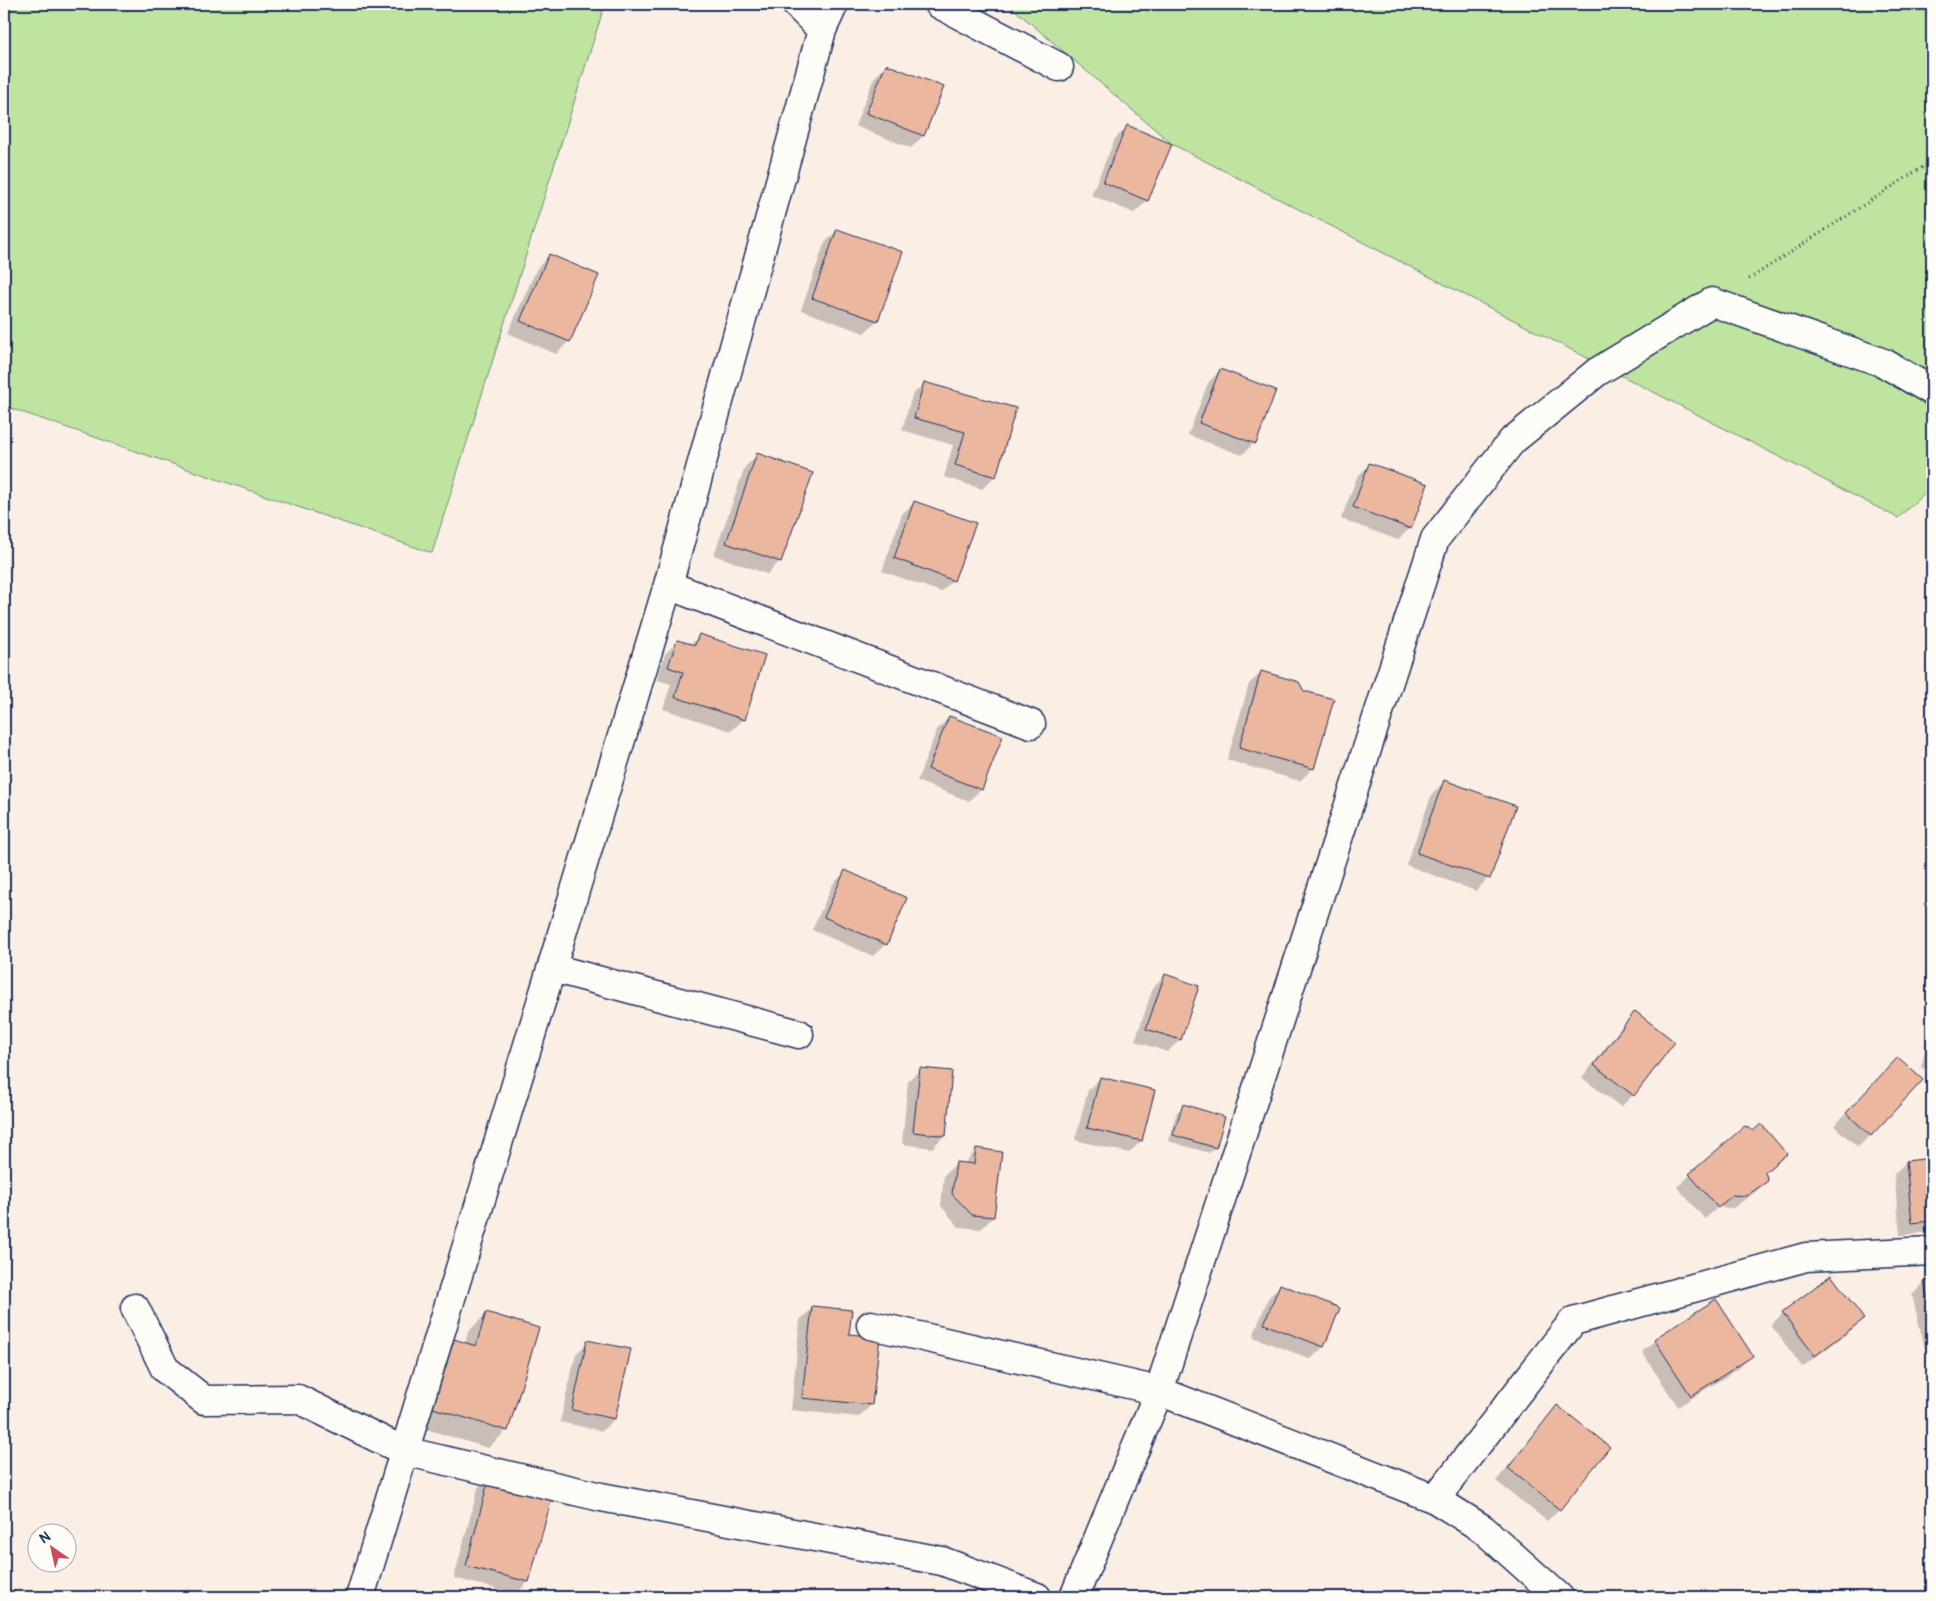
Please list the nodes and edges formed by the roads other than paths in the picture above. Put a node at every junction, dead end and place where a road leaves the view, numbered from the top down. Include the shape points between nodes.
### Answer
1 (796, 4) edge
2 (834, 4) edge
3 (939, 4) edge
4 (822, 30) junction
5 (1059, 66) dead end
6 (1932, 391) edge
7 (668, 585) junction
8 (1031, 724) dead end
9 (552, 968) junction
10 (799, 1034) dead end
11 (1932, 1251) edge
12 (135, 1308) dead end
13 (871, 1325) dead end
14 (1159, 1392) junction
15 (404, 1451) junction
16 (1435, 1499) junction
17 (360, 1597) edge
18 (1037, 1597) edge
19 (1074, 1597) edge
20 (1559, 1597) edge

1 - 4 street
2 - 4 street
3 - 5 street
4 - 7 street
6 - 14 street via 1884,363 1712,302 1597,372 1512,442 1435,539
7 - 8 street
7 - 9 street
9 - 10 street
9 - 15 street
11 - 16 street via 1806,1257 1573,1321
12 - 15 street via 165,1369 204,1400 298,1399
13 - 14 street
14 - 16 street
14 - 19 street
15 - 17 street
15 - 18 street via 601,1497 942,1560
16 - 20 street via 1484,1529

